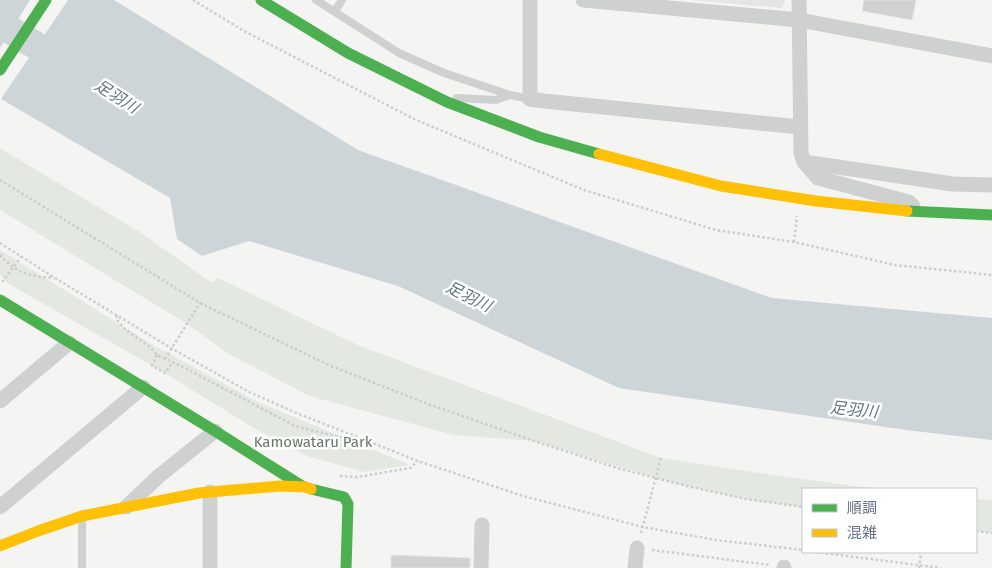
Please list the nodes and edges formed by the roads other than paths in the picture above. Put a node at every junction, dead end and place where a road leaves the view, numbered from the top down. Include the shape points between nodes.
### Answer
1 (46, 0) edge
2 (262, 0) edge
3 (316, 0) edge
4 (342, 0) edge
5 (530, 0) edge
6 (584, 0) edge
7 (799, 0) edge
8 (335, 11) junction
9 (799, 20) junction
10 (992, 56) edge
11 (0, 70) edge
12 (510, 95) junction
13 (435, 96) junction
14 (530, 99) junction
15 (800, 127) junction
16 (804, 162) junction
17 (992, 185) edge
18 (921, 212) junction
19 (992, 215) edge
20 (0, 300) edge
21 (69, 343) junction
22 (143, 387) junction
23 (0, 401) edge
24 (215, 430) junction
25 (305, 488) junction
26 (210, 492) junction
27 (0, 507) edge
28 (125, 508) junction
29 (82, 516) junction
30 (482, 524) dead end
31 (2, 542) edge
32 (637, 548) road end
33 (82, 568) edge
34 (210, 568) edge
35 (346, 568) edge
36 (481, 568) edge
37 (634, 568) edge

1 - 11 street
2 - 13 street via 348,53
3 - 8 lane
4 - 8 lane
5 - 14 street
6 - 9 street
7 - 9 street
8 - 12 lane via 399,53 444,73
9 - 10 street
9 - 15 street
12 - 13 lane via 496,100
12 - 14 lane
13 - 18 street via 539,137 721,186 816,201
14 - 15 street
15 - 16 street via 800,153
16 - 17 street via 953,184
16 - 18 street via 818,178 909,202
18 - 19 street
20 - 21 street
21 - 22 street
21 - 23 street
22 - 24 street
22 - 27 street
24 - 25 street
24 - 28 street
25 - 26 street via 280,486
25 - 35 street via 344,496 348,504
26 - 28 street
26 - 34 street
28 - 29 street
29 - 31 street
29 - 33 lane
30 - 36 street
32 - 37 street

